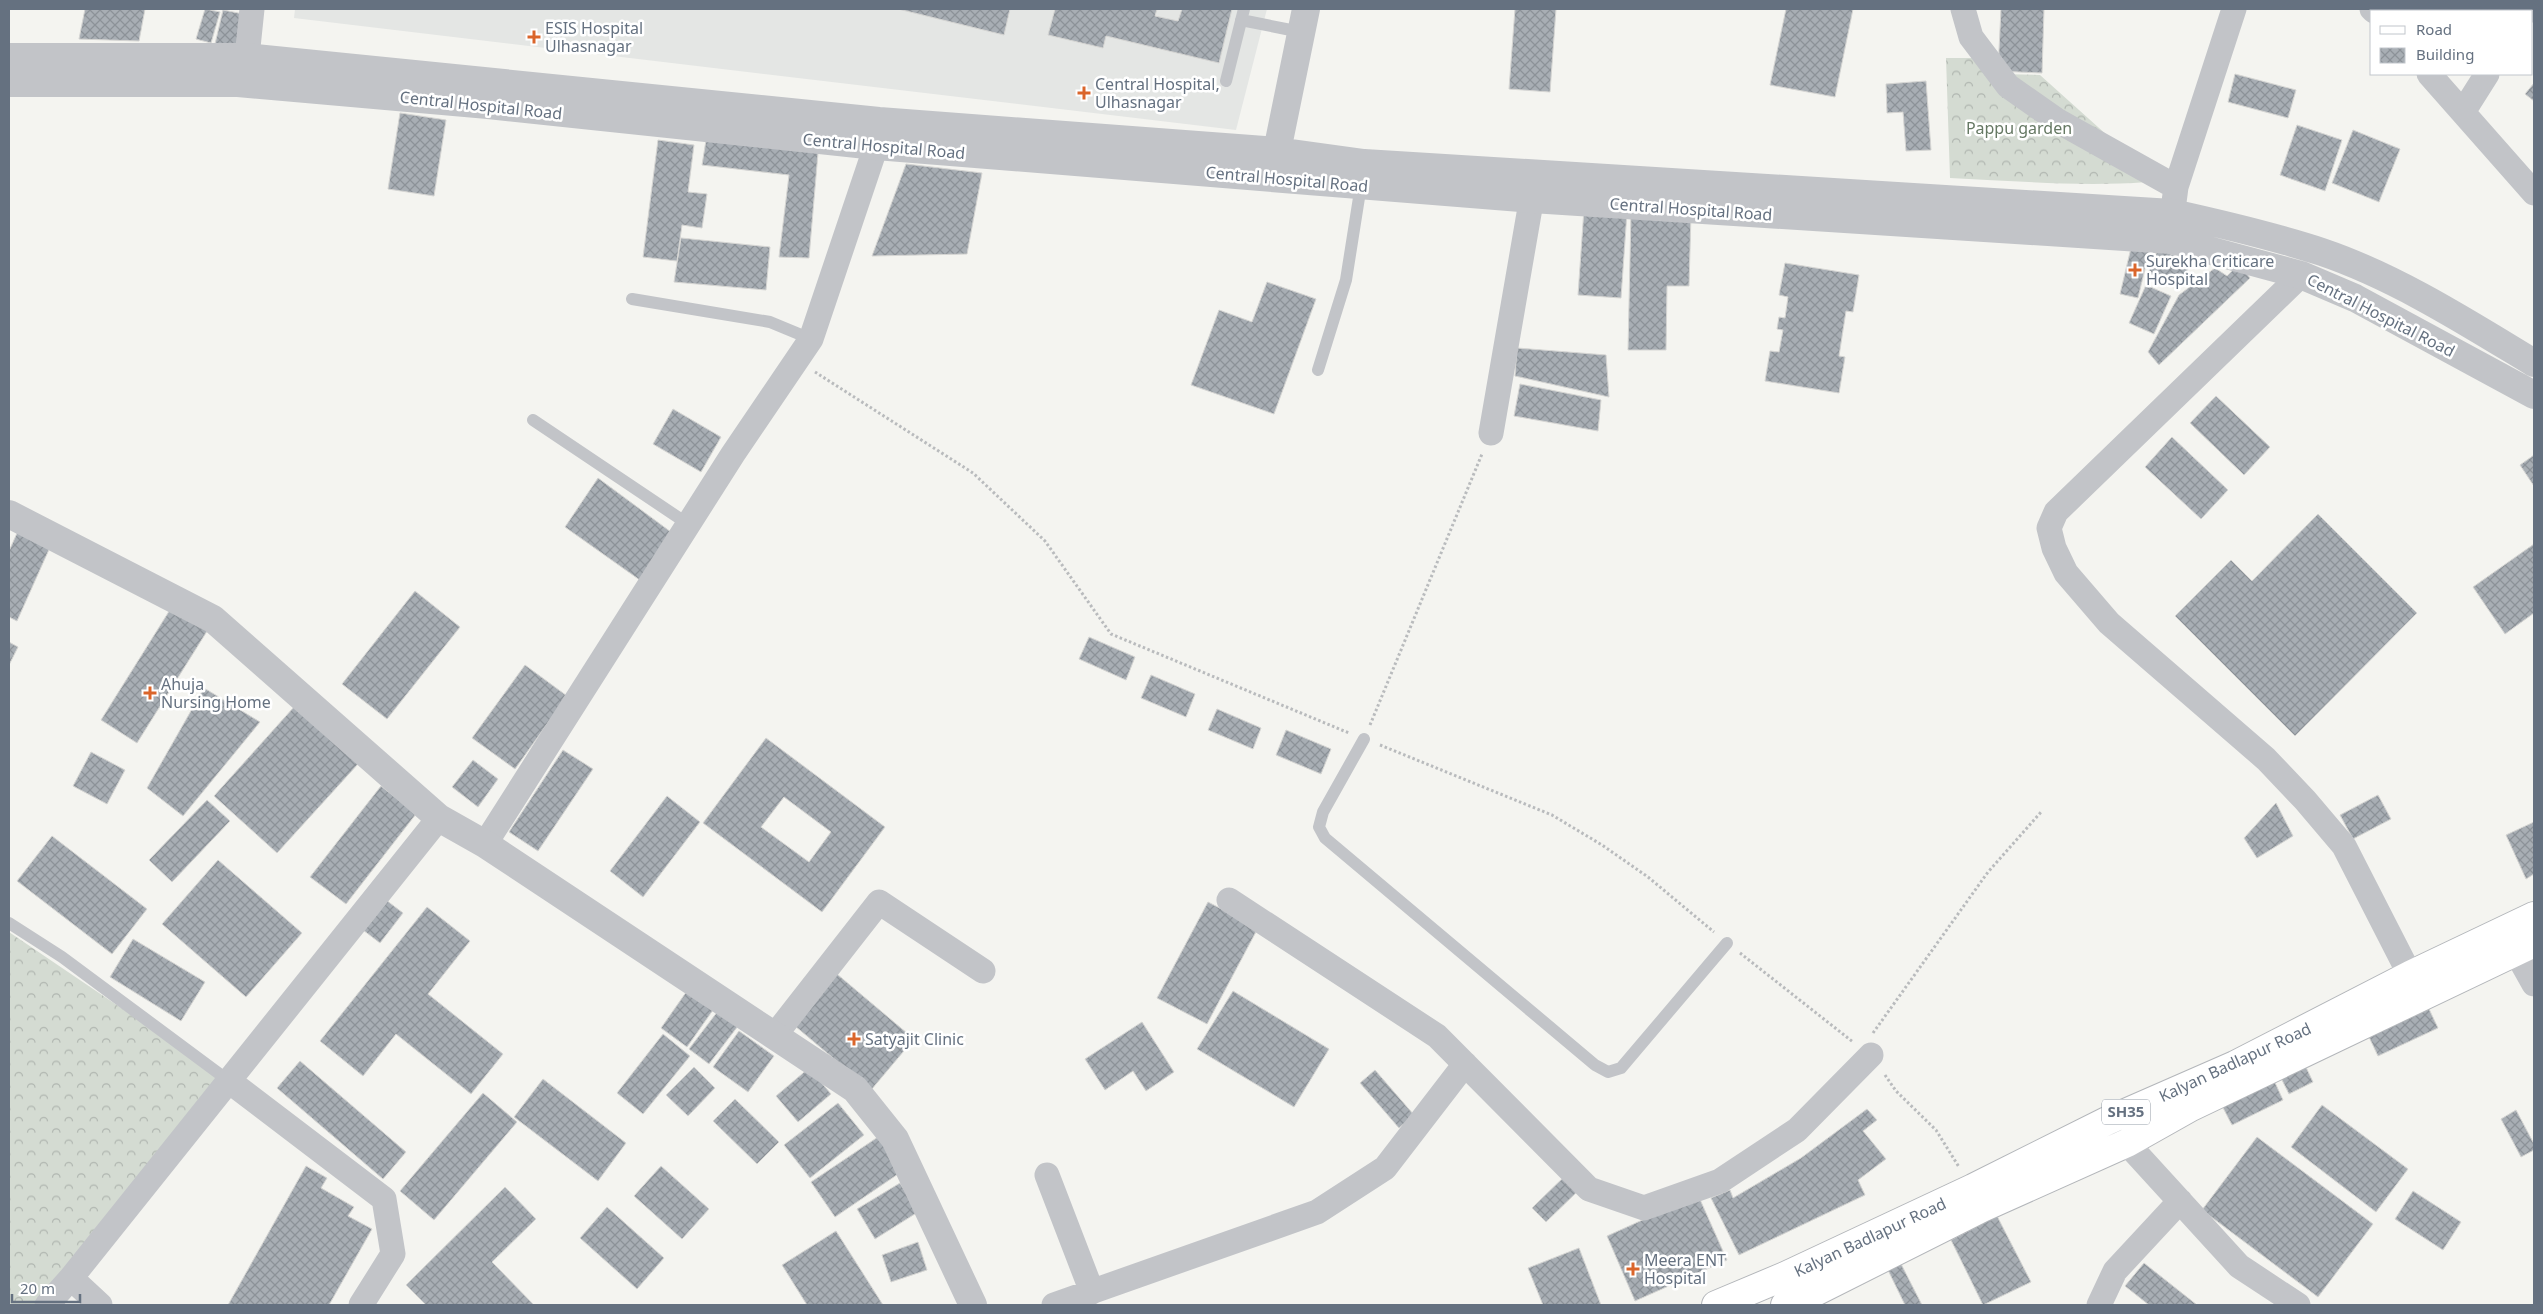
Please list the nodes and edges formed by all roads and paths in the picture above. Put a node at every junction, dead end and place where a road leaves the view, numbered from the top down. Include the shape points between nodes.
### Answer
1 (252, 9) edge
2 (1963, 9) edge
3 (2234, 9) edge
4 (1243, 14) edge
5 (1304, 21) edge
6 (9, 57) edge
7 (245, 70) junction
8 (2430, 75) edge
9 (2486, 75) edge
10 (1226, 81) dead end
11 (9, 83) edge
12 (2463, 112) junction
13 (878, 134) junction
14 (1277, 151) junction
15 (1276, 178) junction
16 (1361, 185) junction
17 (1534, 187) junction
18 (2534, 193) edge
19 (2174, 200) junction
20 (2171, 240) junction
21 (2301, 275) junction
22 (632, 299) dead end
23 (811, 339) junction
24 (797, 361) junction
25 (2534, 363) edge
26 (1318, 370) dead end
27 (2534, 395) edge
28 (533, 420) dead end
29 (1492, 433) joint
30 (9, 514) edge
31 (688, 524) junction
32 (1364, 739) junction
33 (2042, 811) dead end
34 (439, 818) junction
35 (485, 844) junction
36 (1229, 900) dead end
37 (2534, 916) edge
38 (9, 923) edge
39 (1727, 943) junction
40 (2525, 947) edge
41 (983, 971) dead end
42 (2534, 984) edge
43 (2419, 985) junction
44 (775, 1035) junction
45 (1866, 1052) junction
46 (1466, 1064) junction
47 (229, 1081) junction
48 (2106, 1121) junction
49 (2127, 1143) junction
50 (1047, 1174) dead end
51 (1973, 1188) junction
52 (2180, 1201) junction
53 (71, 1278) junction
54 (1092, 1292) junction
55 (47, 1305) edge
56 (100, 1305) edge
57 (361, 1305) edge
58 (973, 1305) edge
59 (1054, 1305) edge
60 (1716, 1305) edge
61 (1785, 1305) edge
62 (2099, 1305) edge
63 (2298, 1305) edge

1 - 7 street
2 - 19 street via 1971,38 2008,86
3 - 19 street
4 - 5 lane
4 - 10 lane
5 - 14 street
6 - 7 street, Central Hospital Road
7 - 11 street, Central Hospital Road
7 - 13 street, Central Hospital Road
8 - 12 street
9 - 12 street
12 - 18 street
13 - 14 street, Central Hospital Road
13 - 15 street, Central Hospital Road
13 - 23 street
14 - 15 street
14 - 17 street, Central Hospital Road
15 - 16 street, Central Hospital Road
16 - 17 street, Central Hospital Road
16 - 26 lane via 1346,280
17 - 19 street, Central Hospital Road
17 - 20 street, Central Hospital Road
17 - 29 street
19 - 20 street
19 - 25 street, Central Hospital Road via 2250,230 2324,253 2378,276 2462,318
20 - 21 street, Central Hospital Road
21 - 27 street, Central Hospital Road via 2355,298
21 - 43 street via 2056,512 2050,528 2054,548 2066,573 2109,623 2266,759 2344,846
22 - 23 lane via 770,322
23 - 24 street
24 - 31 street
24 - 32 path via 973,473 1044,541 1110,634
28 - 31 lane
29 - 32 path via 1466,487
30 - 34 street via 213,619
31 - 35 street
32 - 39 path via 1552,815 1648,877
32 - 39 lane via 1323,812 1320,827 1325,838 1595,1065 1608,1072 1622,1068
33 - 45 path via 1988,872
34 - 35 street
34 - 47 street
35 - 44 street
36 - 46 street via 1437,1036
37 - 43 main road, Kalyan Badlapur Road / SH35
38 - 47 lane via 62,957
39 - 45 path
40 - 42 street
40 - 43 main road, Kalyan Badlapur Road / SH35
41 - 44 street via 879,902
43 - 48 main road, Kalyan Badlapur Road / SH35
43 - 49 main road, Kalyan Badlapur Road / SH35
44 - 58 street via 855,1089 895,1138
45 - 46 street via 1797,1130 1720,1181 1644,1208 1589,1189
45 - 51 path via 1896,1091 1936,1130
46 - 54 street via 1385,1168 1318,1212
47 - 53 street
47 - 57 street via 384,1199 393,1254
48 - 49 street
48 - 51 main road, Kalyan Badlapur Road / SH35
49 - 52 street
49 - 61 main road, Kalyan Badlapur Road / SH35 via 1982,1208 1805,1298
50 - 54 street
51 - 60 main road, Kalyan Badlapur Road / SH35
52 - 62 street via 2116,1271
52 - 63 street via 2239,1266
53 - 55 street
53 - 56 street
54 - 59 street

